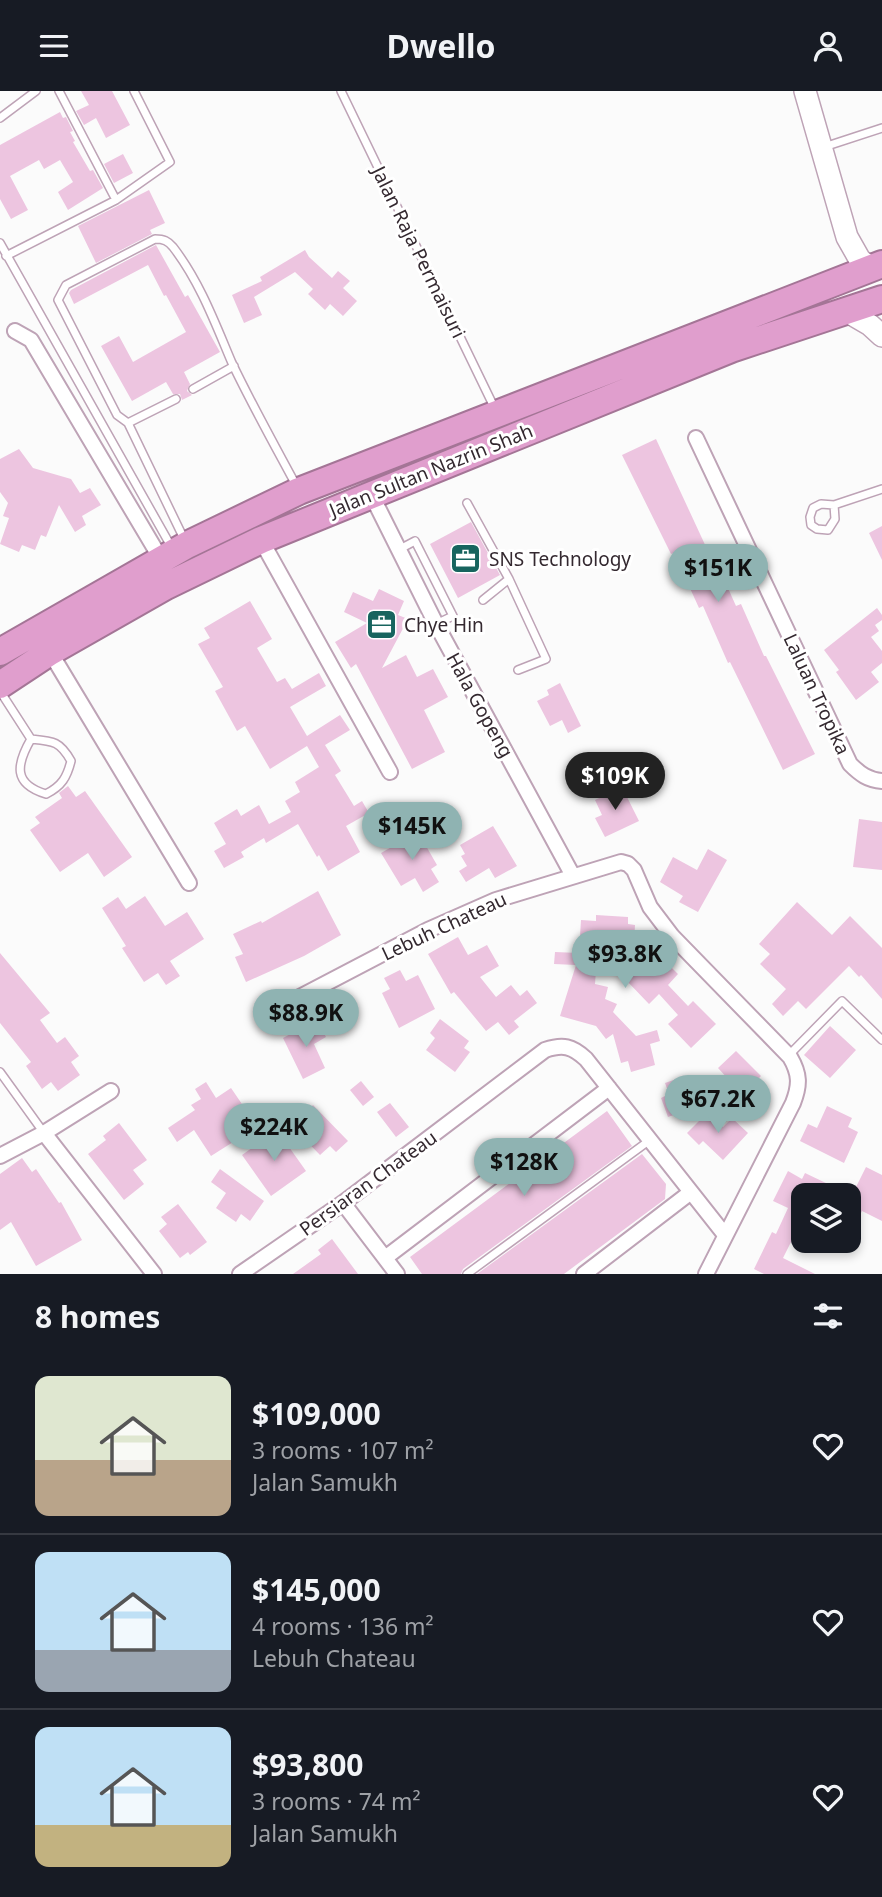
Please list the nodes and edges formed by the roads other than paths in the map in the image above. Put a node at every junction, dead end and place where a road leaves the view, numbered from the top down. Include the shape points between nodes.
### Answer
1 (36, 91) edge
2 (59, 91) edge
3 (134, 91) edge
4 (341, 91) edge
5 (805, 91) edge
6 (0, 118) edge
7 (882, 128) edge
8 (820, 148) junction
9 (116, 200) junction
10 (847, 237) junction
11 (0, 243) edge
12 (6, 256) junction
13 (877, 266) edge
14 (834, 282) junction
15 (882, 299) edge
16 (846, 311) junction
17 (882, 329) edge
18 (15, 331) dead end
19 (882, 335) edge
20 (234, 366) junction
21 (193, 389) dead end
22 (176, 399) dead end
23 (497, 413) junction
24 (128, 423) junction
25 (696, 438) dead end
26 (882, 489) edge
27 (299, 491) junction
28 (371, 494) junction
29 (467, 503) dead end
30 (834, 505) junction
31 (261, 540) junction
32 (177, 558) junction
33 (509, 579) junction
34 (483, 600) dead end
35 (0, 652) edge
36 (50, 652) junction
37 (518, 670) dead end
38 (0, 685) edge
39 (0, 691) edge
40 (31, 739) junction
41 (390, 772) dead end
42 (882, 781) edge
43 (573, 876) junction
44 (189, 883) dead end
45 (275, 1010) dead end
46 (882, 1040) edge
47 (789, 1055) junction
48 (0, 1072) edge
49 (609, 1088) junction
50 (111, 1091) dead end
51 (44, 1133) junction
52 (650, 1140) junction
53 (0, 1156) edge
54 (691, 1192) junction
55 (343, 1203) junction
56 (724, 1235) junction
57 (385, 1258) junction
58 (154, 1274) edge
59 (240, 1274) edge
60 (397, 1274) edge
61 (467, 1274) edge
62 (584, 1274) edge
63 (706, 1274) edge

1 - 6 lane
2 - 9 lane
3 - 9 lane via 170,162
4 - 23 lane, Jalan Raja Permaisuri
5 - 8 street
7 - 8 lane
8 - 10 street
9 - 12 lane
10 - 13 street via 860,260
10 - 14 street
11 - 12 lane
12 - 32 lane
13 - 14 highway, Jalan Sultan Nazrin Shah
14 - 23 highway, Jalan Sultan Nazrin Shah
15 - 16 highway, Jalan Sultan Nazrin Shah
16 - 19 street
16 - 28 highway, Jalan Sultan Nazrin Shah via 731,349
17 - 19 street
18 - 32 street via 31,340
20 - 21 lane
20 - 24 lane via 200,289 166,240 155,239 66,285 58,300 117,415
20 - 27 lane
22 - 24 lane
23 - 27 highway, Jalan Sultan Nazrin Shah
24 - 32 lane
25 - 42 street, Laluan Tropika via 850,764 860,774
26 - 30 lane
27 - 32 highway, Jalan Sultan Nazrin Shah
28 - 31 highway, Jalan Sultan Nazrin Shah
28 - 43 street, Hala Gopeng
29 - 33 lane
30 - 30 lane via 821,504 810,517 811,526 825,535 833,525
31 - 32 highway, Jalan Sultan Nazrin Shah
31 - 41 street
32 - 35 highway, Jalan Sultan Nazrin Shah
32 - 36 highway, Jalan Sultan Nazrin Shah
33 - 34 lane
33 - 37 lane via 547,659
36 - 38 highway, Jalan Sultan Nazrin Shah
36 - 44 street
39 - 40 lane
40 - 40 lane via 20,761 20,776 31,789 46,794 67,777 71,761 63,746
43 - 45 street, Lebuh Chateau via 496,900 428,930
43 - 47 street, Lebuh Chateau via 628,864 650,907 672,936
46 - 47 lane via 842,1001
47 - 56 street via 798,1070 799,1087
48 - 51 lane
49 - 52 street, Persiaran Chateau
49 - 55 street, Persiaran Chateau via 575,1048 560,1045 545,1050
49 - 57 street
50 - 51 street
51 - 53 street
51 - 58 street
52 - 54 street, Persiaran Chateau
52 - 61 lane
54 - 56 street, Persiaran Chateau
54 - 62 street
55 - 57 street
55 - 59 street, Persiaran Chateau
56 - 63 street
57 - 60 street

